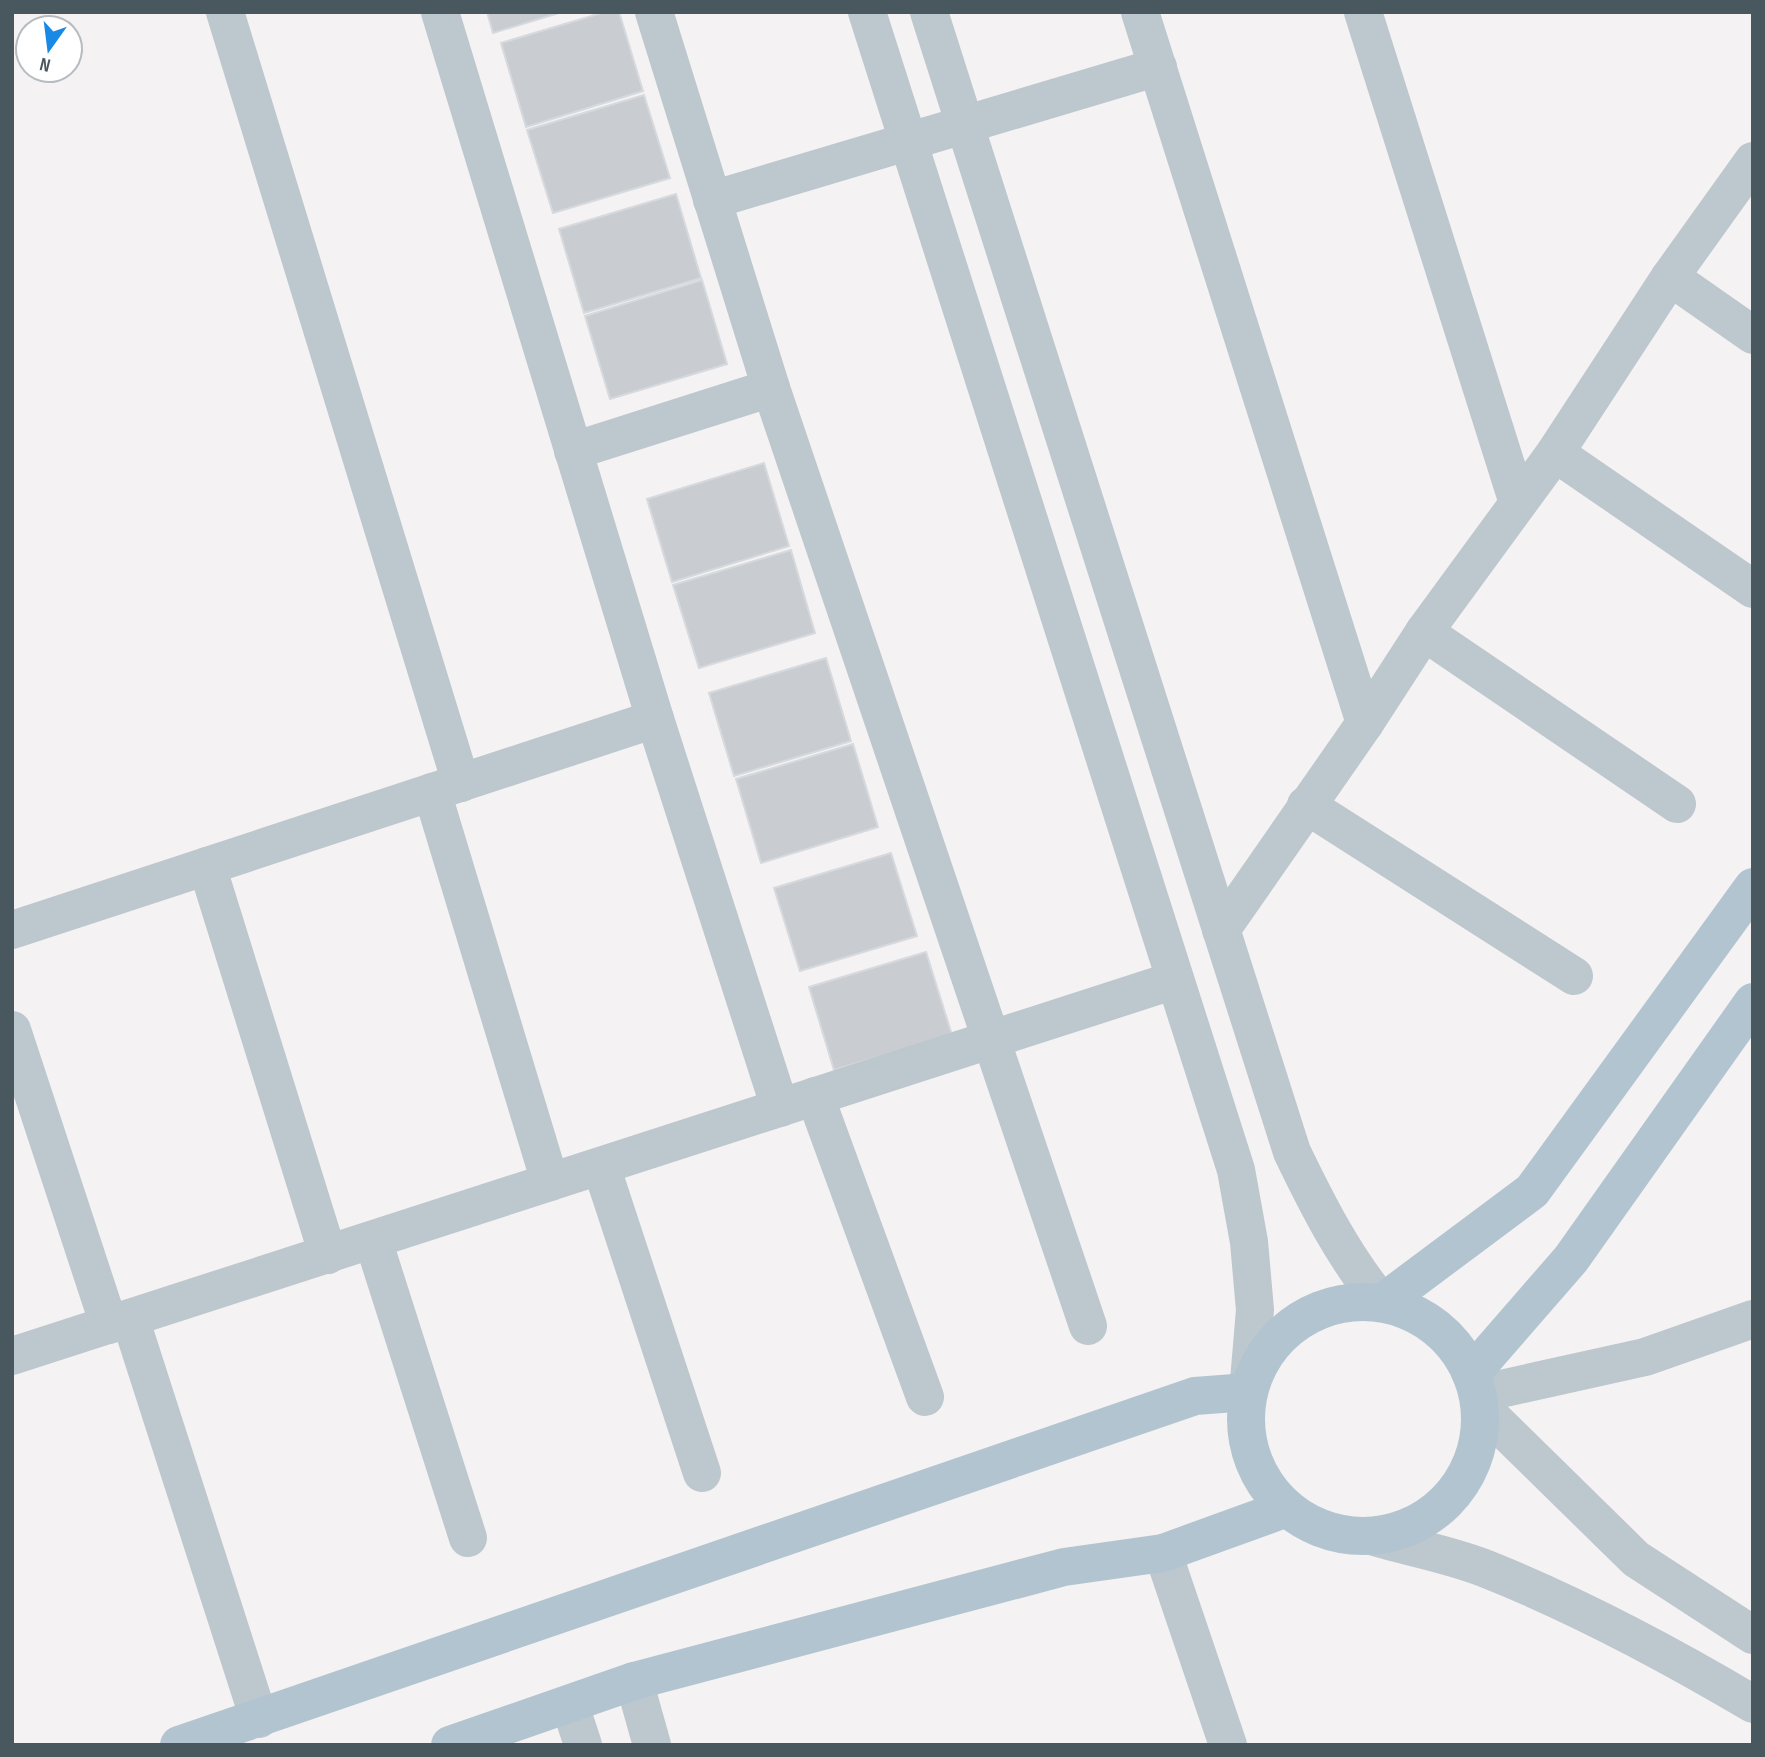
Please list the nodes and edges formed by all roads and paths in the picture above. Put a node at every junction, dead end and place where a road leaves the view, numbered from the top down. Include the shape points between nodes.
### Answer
1 (225, 12) edge
2 (440, 12) edge
3 (654, 12) edge
4 (867, 12) edge
5 (929, 12) edge
6 (1140, 12) edge
7 (1363, 12) edge
8 (1157, 67) junction
9 (965, 124) junction
10 (908, 142) junction
11 (1753, 161) edge
12 (712, 200) junction
13 (1670, 277) junction
14 (1753, 335) edge
15 (771, 388) junction
16 (573, 451) junction
17 (1555, 453) junction
18 (1518, 503) junction
19 (1753, 589) edge
20 (1424, 632) junction
21 (655, 719) junction
22 (1365, 723) junction
23 (447, 788) junction
24 (1678, 804) dead end
25 (1306, 805) junction
26 (207, 866) junction
27 (1753, 887) edge
28 (12, 930) edge
29 (1221, 930) junction
30 (1574, 976) dead end
31 (1175, 980) junction
32 (1753, 1002) edge
33 (12, 1030) edge
34 (989, 1040) junction
35 (798, 1102) junction
36 (601, 1166) junction
37 (550, 1182) junction
38 (373, 1240) junction
39 (328, 1255) junction
40 (1382, 1303) junction
41 (1753, 1319) edge
42 (119, 1322) junction
43 (1088, 1326) dead end
44 (12, 1356) edge
45 (1476, 1391) junction
46 (1248, 1392) junction
47 (925, 1397) dead end
48 (702, 1473) dead end
49 (1287, 1508) junction
50 (1371, 1536) junction
51 (468, 1538) dead end
52 (1163, 1553) junction
53 (1753, 1635) edge
54 (634, 1681) junction
55 (1753, 1704) edge
56 (570, 1705) junction
57 (259, 1719) junction
58 (179, 1745) edge
59 (450, 1745) edge
60 (583, 1745) edge
61 (652, 1745) edge
62 (1228, 1745) edge

1 - 23 street
2 - 16 street
3 - 12 street
4 - 10 street
5 - 9 street
6 - 8 street
7 - 18 street
8 - 9 street
8 - 22 street
9 - 10 street
9 - 29 street
10 - 12 street
10 - 31 street
11 - 13 street
12 - 15 street
13 - 14 street
13 - 17 street
15 - 16 street
15 - 34 street
16 - 21 street
17 - 18 street
17 - 19 street
18 - 20 street
20 - 22 street
20 - 24 street
21 - 23 street
21 - 35 street
22 - 25 street
23 - 26 street
23 - 37 street
25 - 29 street
25 - 30 street
26 - 28 street
26 - 39 street
27 - 40 main road via 1532,1191
29 - 40 street via 1292,1152 1356,1272
31 - 34 street
31 - 46 street via 1236,1170 1249,1242 1255,1310
32 - 45 main road
33 - 42 street
34 - 35 street
34 - 43 street
35 - 36 street
35 - 47 street
36 - 37 street
36 - 48 street
37 - 38 street
38 - 39 street
38 - 51 street
39 - 42 street
40 - 45 main road via 1410,1312 1450,1340
40 - 46 main road via 1346,1303 1298,1321 1266,1352
41 - 45 street via 1645,1357
42 - 44 street
42 - 57 street
45 - 50 main road via 1478,1444 1453,1495 1425,1519
45 - 53 street via 1636,1559
46 - 49 main road via 1245,1424 1251,1455 1265,1484
46 - 57 main road via 1195,1396
49 - 50 main road via 1326,1531
49 - 52 main road
50 - 55 street via 1482,1567 1558,1600
52 - 54 main road via 1064,1567
52 - 62 street
54 - 56 main road
54 - 61 street
56 - 59 main road
56 - 60 street
57 - 58 main road

